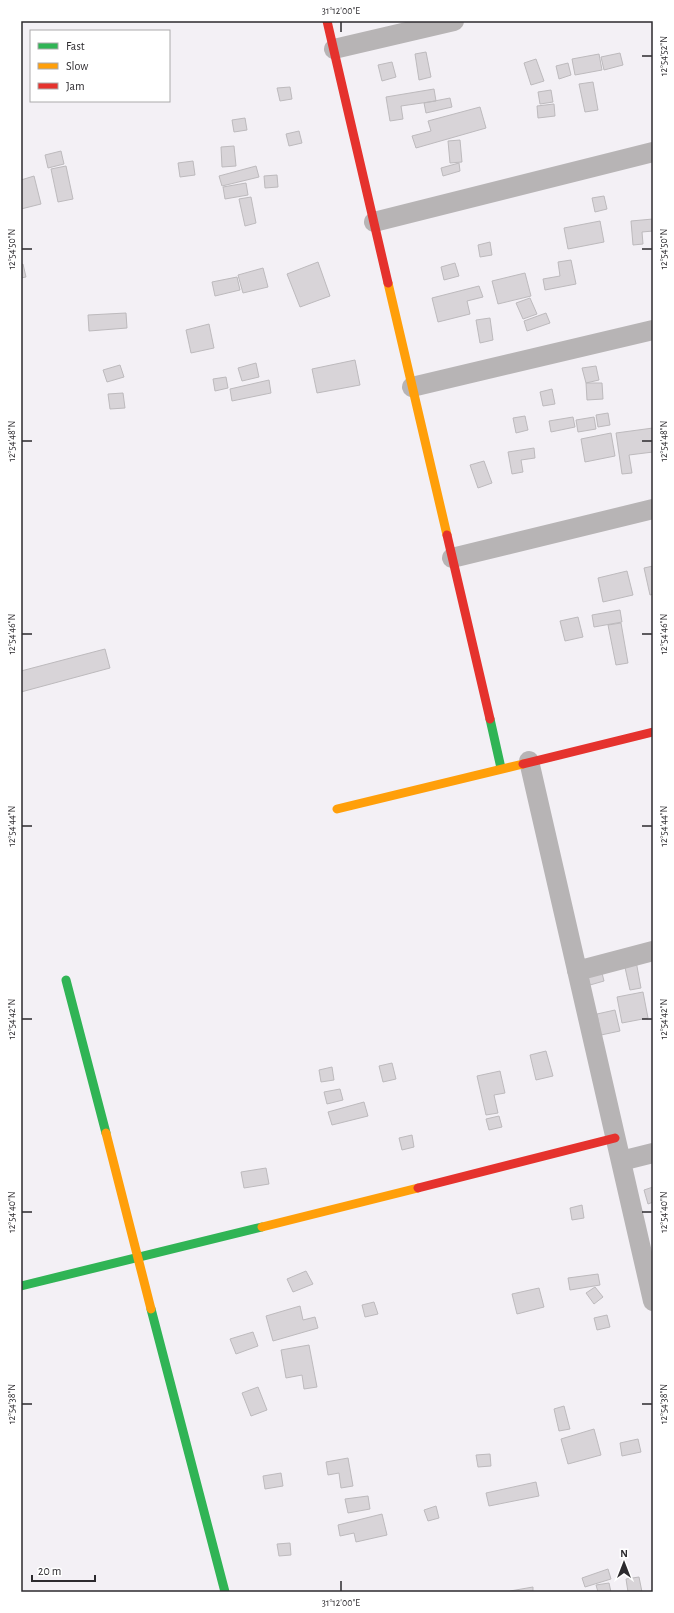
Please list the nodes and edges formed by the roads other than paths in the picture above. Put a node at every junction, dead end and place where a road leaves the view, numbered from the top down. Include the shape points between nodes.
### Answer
1 (327, 21) edge
2 (454, 21) edge
3 (334, 49) junction
4 (653, 152) edge
5 (374, 222) junction
6 (653, 330) edge
7 (412, 387) junction
8 (653, 509) edge
9 (452, 558) junction
10 (653, 732) edge
11 (529, 761) junction
12 (501, 768) junction
13 (337, 808) dead end
14 (653, 951) edge
15 (577, 971) junction
16 (66, 980) dead end
17 (616, 1138) junction
18 (653, 1153) edge
19 (621, 1161) junction
20 (138, 1257) junction
21 (21, 1286) edge
22 (653, 1301) edge
23 (225, 1592) edge

1 - 3 street
2 - 3 street
3 - 5 street
4 - 5 street
5 - 7 street
6 - 7 street
7 - 9 street
8 - 9 street
9 - 12 street
10 - 11 street
11 - 12 street
11 - 15 street
12 - 13 street
14 - 15 street
15 - 17 street
16 - 20 street
17 - 19 street
17 - 20 street
18 - 19 street
19 - 22 street
20 - 21 street
20 - 23 street

